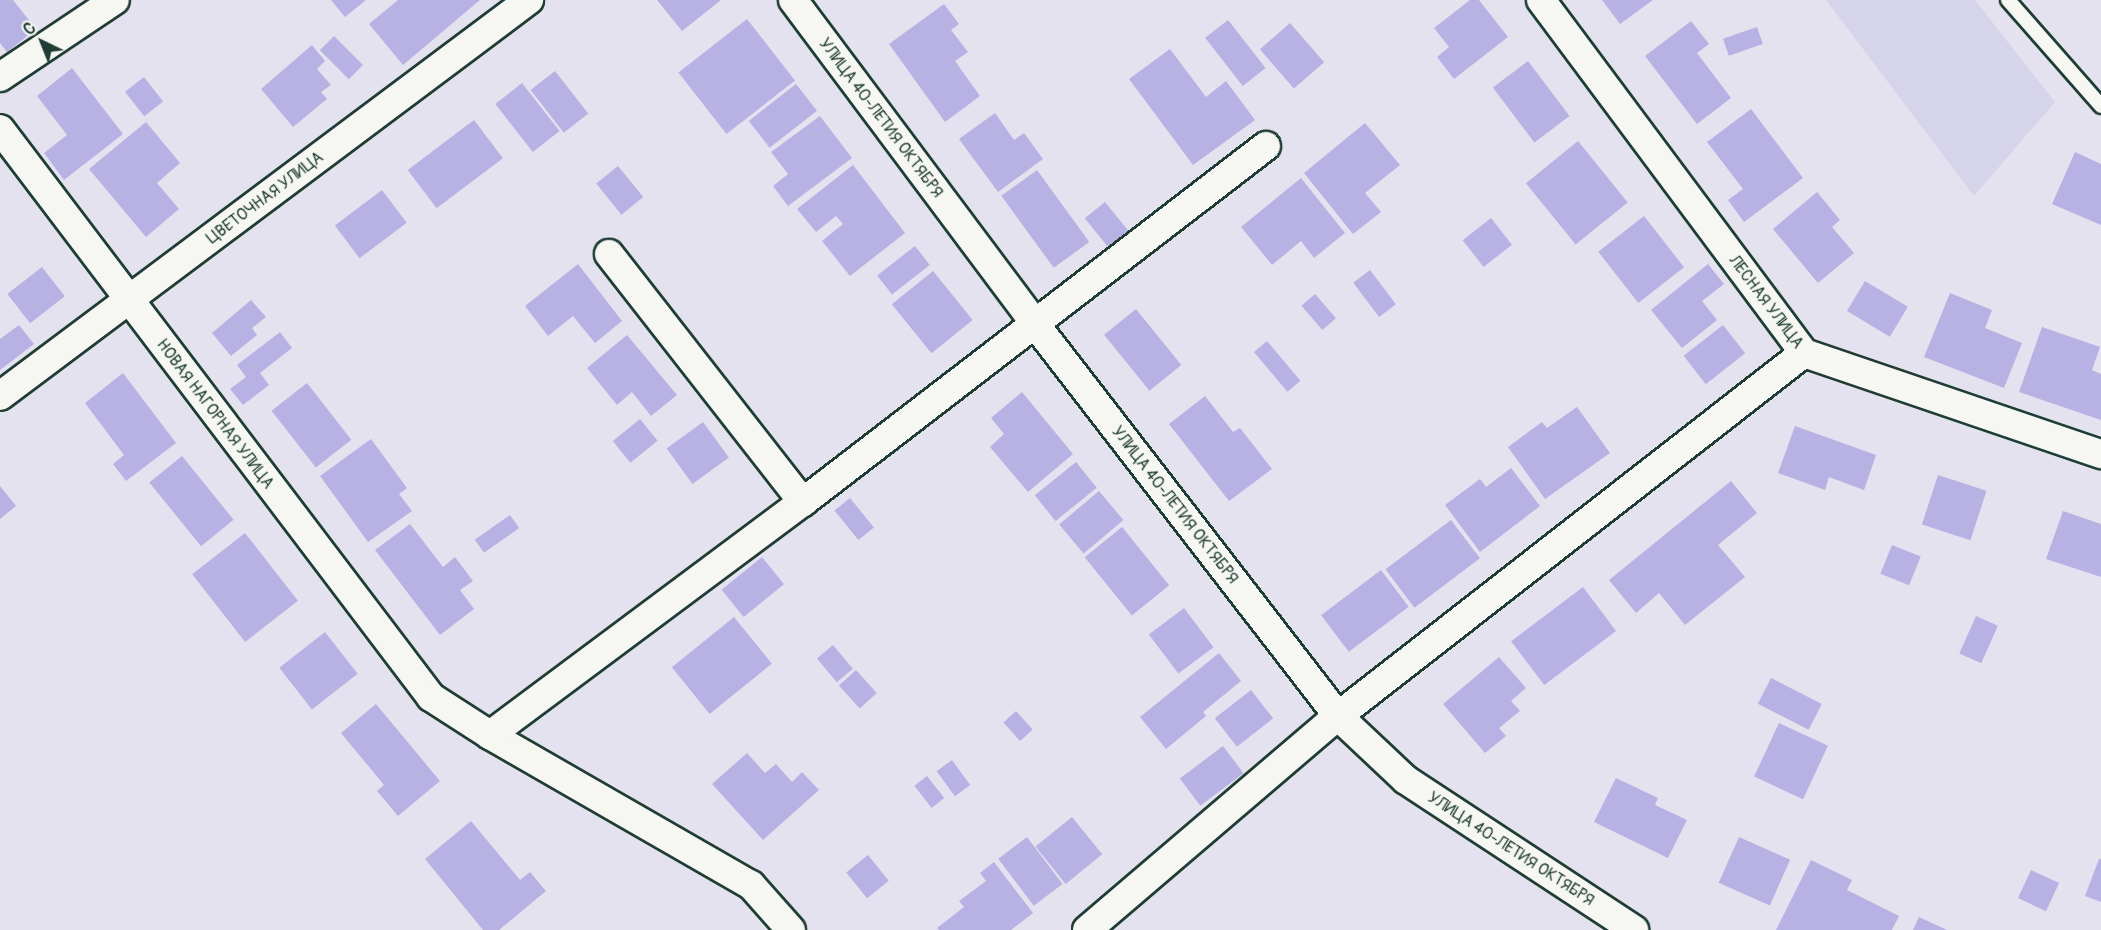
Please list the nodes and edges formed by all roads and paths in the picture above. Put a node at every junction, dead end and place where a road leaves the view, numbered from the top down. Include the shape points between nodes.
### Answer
1 (115, 0) edge
2 (529, 0) edge
3 (793, 0) edge
4 (1541, 0) edge
5 (2008, 0) edge
6 (0, 77) edge
7 (2101, 106) edge
8 (0, 129) edge
9 (1266, 146) dead end
10 (609, 254) dead end
11 (128, 300) junction
12 (1035, 324) junction
13 (1804, 353) junction
14 (0, 396) edge
15 (2101, 454) edge
16 (803, 502) junction
17 (1338, 716) junction
18 (490, 735) junction
19 (791, 930) edge
20 (1087, 930) edge
21 (1634, 930) edge

1 - 6 street
2 - 11 street, ЦВЕТОЧНАЯ УЛИЦА
3 - 12 street, УЛИЦА 40-ЛЕТИЯ ОКТЯБРЯ
4 - 13 street, ЛЕСНАЯ УЛИЦА
5 - 7 lane
8 - 11 street, НОВАЯ НАГОРНАЯ УЛИЦА
9 - 12 street
10 - 16 street
11 - 14 street, ЦВЕТОЧНАЯ УЛИЦА
11 - 18 street, НОВАЯ НАГОРНАЯ УЛИЦА via 431,697
12 - 16 street
12 - 17 street, УЛИЦА 40-ЛЕТИЯ ОКТЯБРЯ
13 - 15 street, ЛЕСНАЯ УЛИЦА
13 - 17 street
16 - 18 street
17 - 20 street
17 - 21 street, УЛИЦА 40-ЛЕТИЯ ОКТЯБРЯ via 1406,780
18 - 19 street, НОВАЯ НАГОРНАЯ УЛИЦА via 751,885

